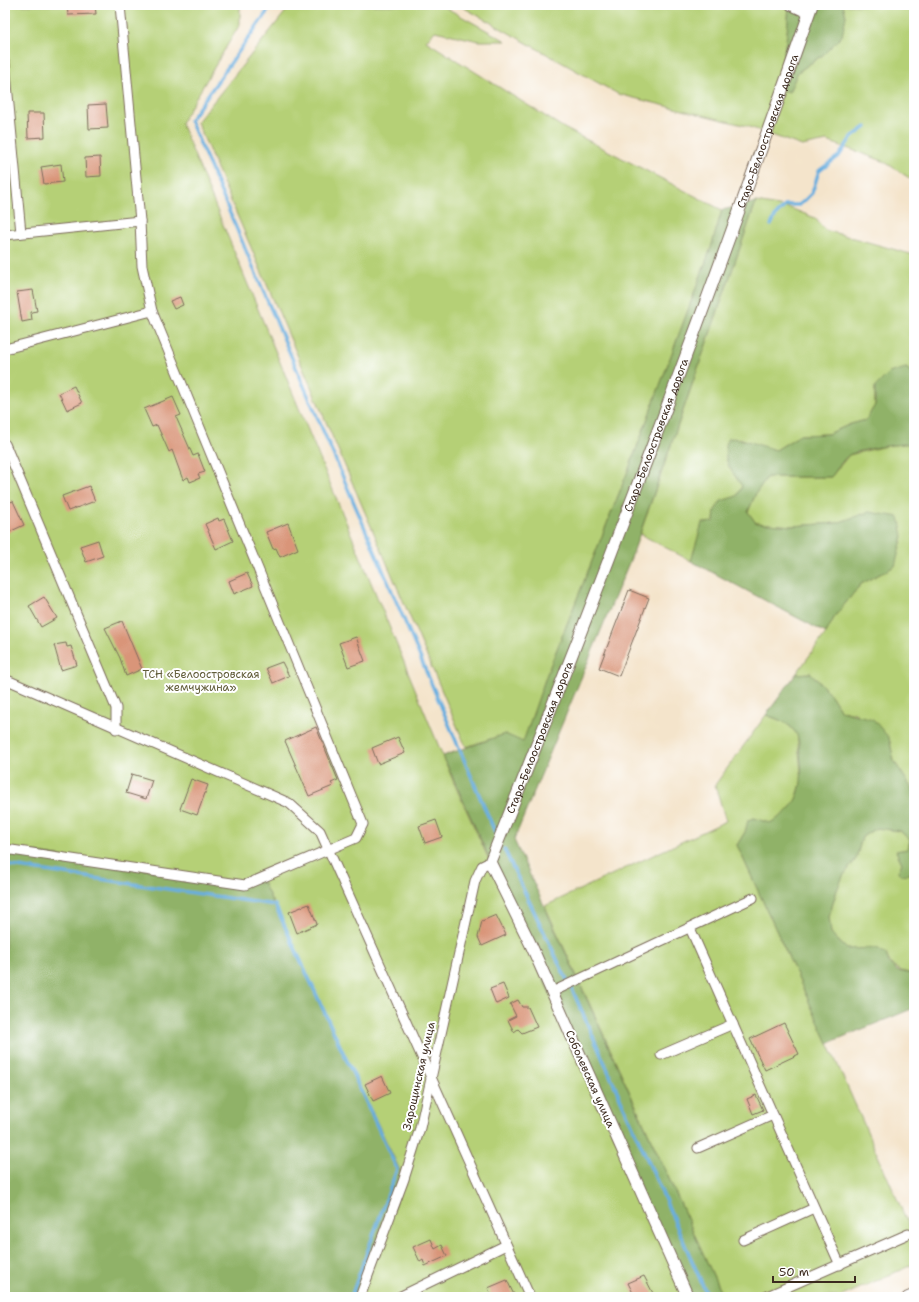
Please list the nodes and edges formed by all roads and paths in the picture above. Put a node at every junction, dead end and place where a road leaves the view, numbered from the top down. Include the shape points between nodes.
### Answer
1 (120, 5) edge
2 (790, 5) edge
3 (810, 10) edge
4 (5, 63) edge
5 (140, 221) junction
6 (21, 233) junction
7 (5, 235) edge
8 (152, 311) junction
9 (5, 349) edge
10 (5, 444) edge
11 (5, 679) edge
12 (116, 729) junction
13 (5, 849) edge
14 (330, 850) junction
15 (490, 862) junction
16 (753, 898) dead end
17 (690, 928) junction
18 (552, 992) junction
19 (733, 1024) junction
20 (661, 1056) dead end
21 (431, 1080) junction
22 (773, 1115) junction
23 (698, 1148) dead end
24 (814, 1208) junction
25 (908, 1234) dead end
26 (743, 1240) dead end
27 (506, 1245) junction
28 (840, 1265) junction
29 (914, 1294) edge
30 (360, 1297) edge
31 (399, 1297) edge
32 (530, 1297) edge
33 (688, 1297) edge
34 (766, 1297) edge
35 (907, 1297) edge

1 - 5 street
2 - 3 street
3 - 15 street, Старо-Белоостровская дорога via 762,148 616,542
4 - 6 street
5 - 6 street
5 - 8 street via 142,266
6 - 7 street
8 - 9 street
8 - 14 street via 363,824 356,838
10 - 12 street via 116,708
11 - 12 street
12 - 14 street via 289,803 320,831
13 - 14 street via 245,885
14 - 21 street
15 - 18 street, Соболевская улица
15 - 21 street, Зарощинская улица via 482,866 475,881
16 - 17 street
17 - 18 street
17 - 19 street
18 - 33 street, Соболевская улица
19 - 20 street
19 - 22 street
21 - 27 street
21 - 30 street, Зарощинская улица via 420,1128 404,1179
22 - 23 street
22 - 24 street
24 - 26 street
24 - 28 street
25 - 28 street
27 - 31 street
27 - 32 street
28 - 34 street
29 - 35 street

